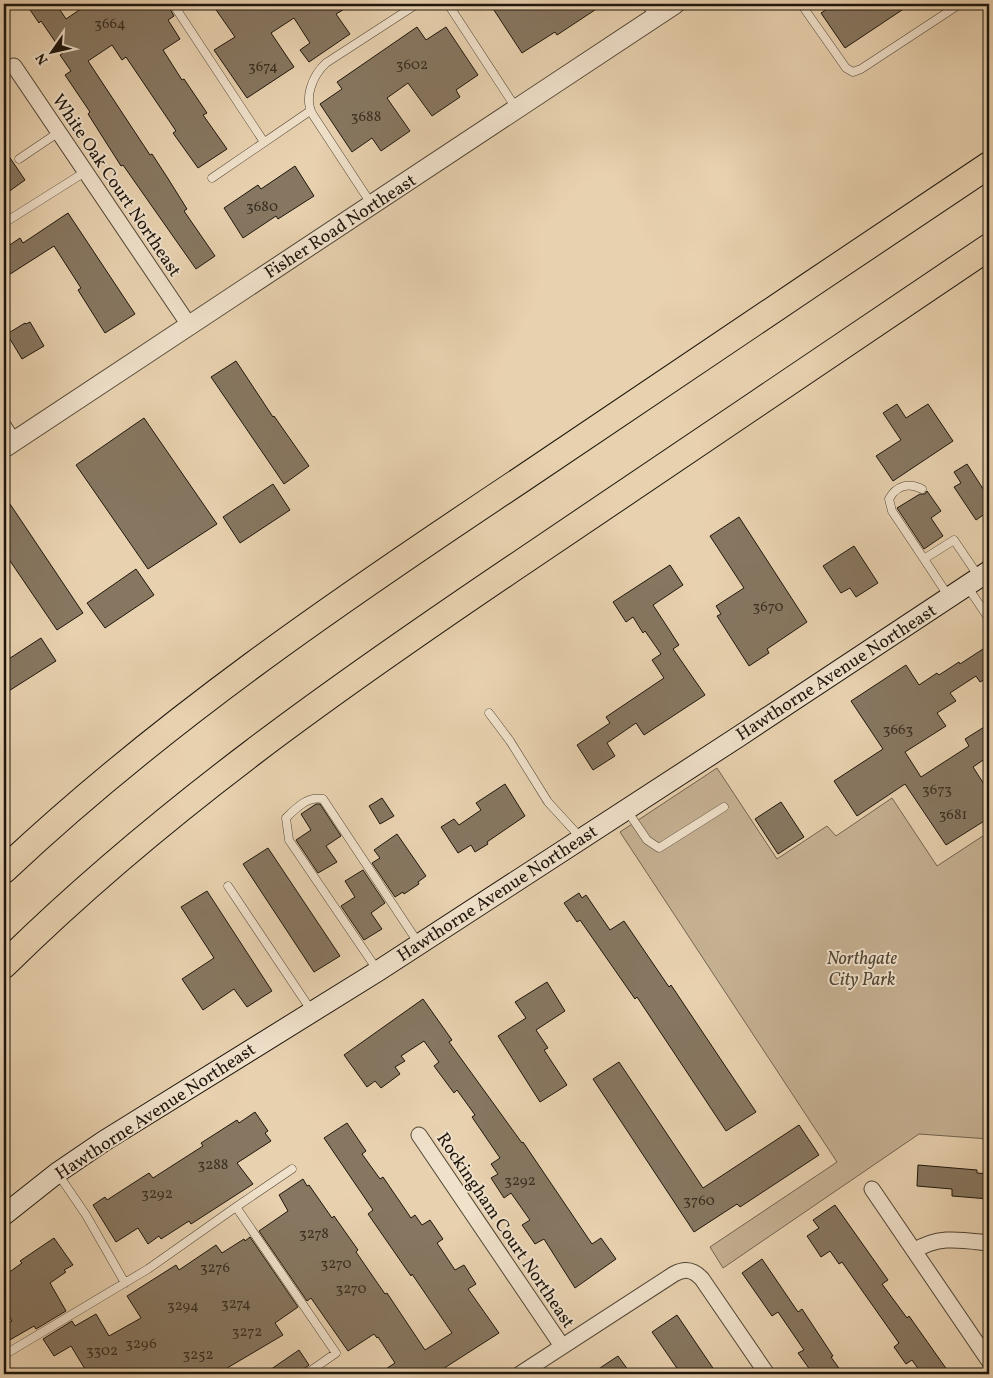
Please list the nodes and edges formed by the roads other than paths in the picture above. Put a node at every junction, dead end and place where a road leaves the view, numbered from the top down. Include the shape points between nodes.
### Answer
1 (174, 4) edge
2 (417, 4) edge
3 (448, 4) edge
4 (675, 4) edge
5 (801, 4) edge
6 (960, 4) edge
7 (654, 10) edge
8 (14, 66) dead end
9 (517, 110) junction
10 (310, 111) junction
11 (58, 132) junction
12 (264, 142) junction
13 (19, 159) dead end
14 (989, 165) edge
15 (85, 172) junction
16 (212, 178) dead end
17 (372, 206) junction
18 (4, 223) edge
19 (989, 247) edge
20 (189, 325) junction
21 (7, 439) edge
22 (922, 489) dead end
23 (924, 559) junction
24 (978, 578) edge
25 (949, 597) junction
26 (989, 620) edge
27 (489, 713) dead end
28 (724, 807) dead end
29 (626, 809) junction
30 (581, 838) junction
31 (4, 870) edge
32 (228, 886) dead end
33 (419, 944) junction
34 (4, 965) edge
35 (378, 971) junction
36 (312, 1012) junction
37 (419, 1135) dead end
38 (292, 1169) dead end
39 (57, 1173) junction
40 (872, 1189) dead end
41 (236, 1206) junction
42 (4, 1215) edge
43 (989, 1243) edge
44 (914, 1251) junction
45 (125, 1283) junction
46 (562, 1346) junction
47 (4, 1355) edge
48 (989, 1361) edge
49 (527, 1372) edge
50 (306, 1374) edge
51 (767, 1374) edge

1 - 12 lane
2 - 10 lane via 319,70 309,98
3 - 9 lane
4 - 7 street, Fisher Road Northeast
5 - 6 lane via 846,68 853,72
7 - 9 street, Fisher Road Northeast
8 - 11 street, White Oak Court Northeast
9 - 17 street, Fisher Road Northeast
10 - 12 lane
10 - 17 lane
11 - 13 lane
11 - 15 street, White Oak Court Northeast
12 - 16 lane
14 - 31 highway via 454,524 257,662 112,775
15 - 18 lane
15 - 20 street, White Oak Court Northeast
17 - 20 street, Fisher Road Northeast
19 - 34 highway via 447,613 315,707 162,823 67,904
20 - 21 street, Fisher Road Northeast
22 - 23 lane via 915,485 902,486 888,499 892,511
23 - 24 lane via 954,540
23 - 25 lane
24 - 25 main road, Hawthorne Avenue Northeast
24 - 26 lane
25 - 29 main road, Hawthorne Avenue Northeast
27 - 30 lane via 548,802
28 - 29 lane via 659,848 648,840
29 - 30 main road, Hawthorne Avenue Northeast
30 - 33 main road, Hawthorne Avenue Northeast
32 - 36 lane
33 - 35 main road, Hawthorne Avenue Northeast
33 - 35 lane via 323,799 316,798 299,805 286,818 289,840
35 - 36 main road, Hawthorne Avenue Northeast
36 - 39 main road, Hawthorne Avenue Northeast
37 - 46 street, Rockingham Court Northeast
38 - 41 lane
39 - 42 main road, Hawthorne Avenue Northeast
39 - 45 lane via 86,1215
40 - 44 street
41 - 45 lane
41 - 50 lane via 336,1353
43 - 44 street via 949,1239 927,1243
44 - 48 street
45 - 47 lane
46 - 49 street
46 - 51 street via 674,1274 690,1270 702,1279

